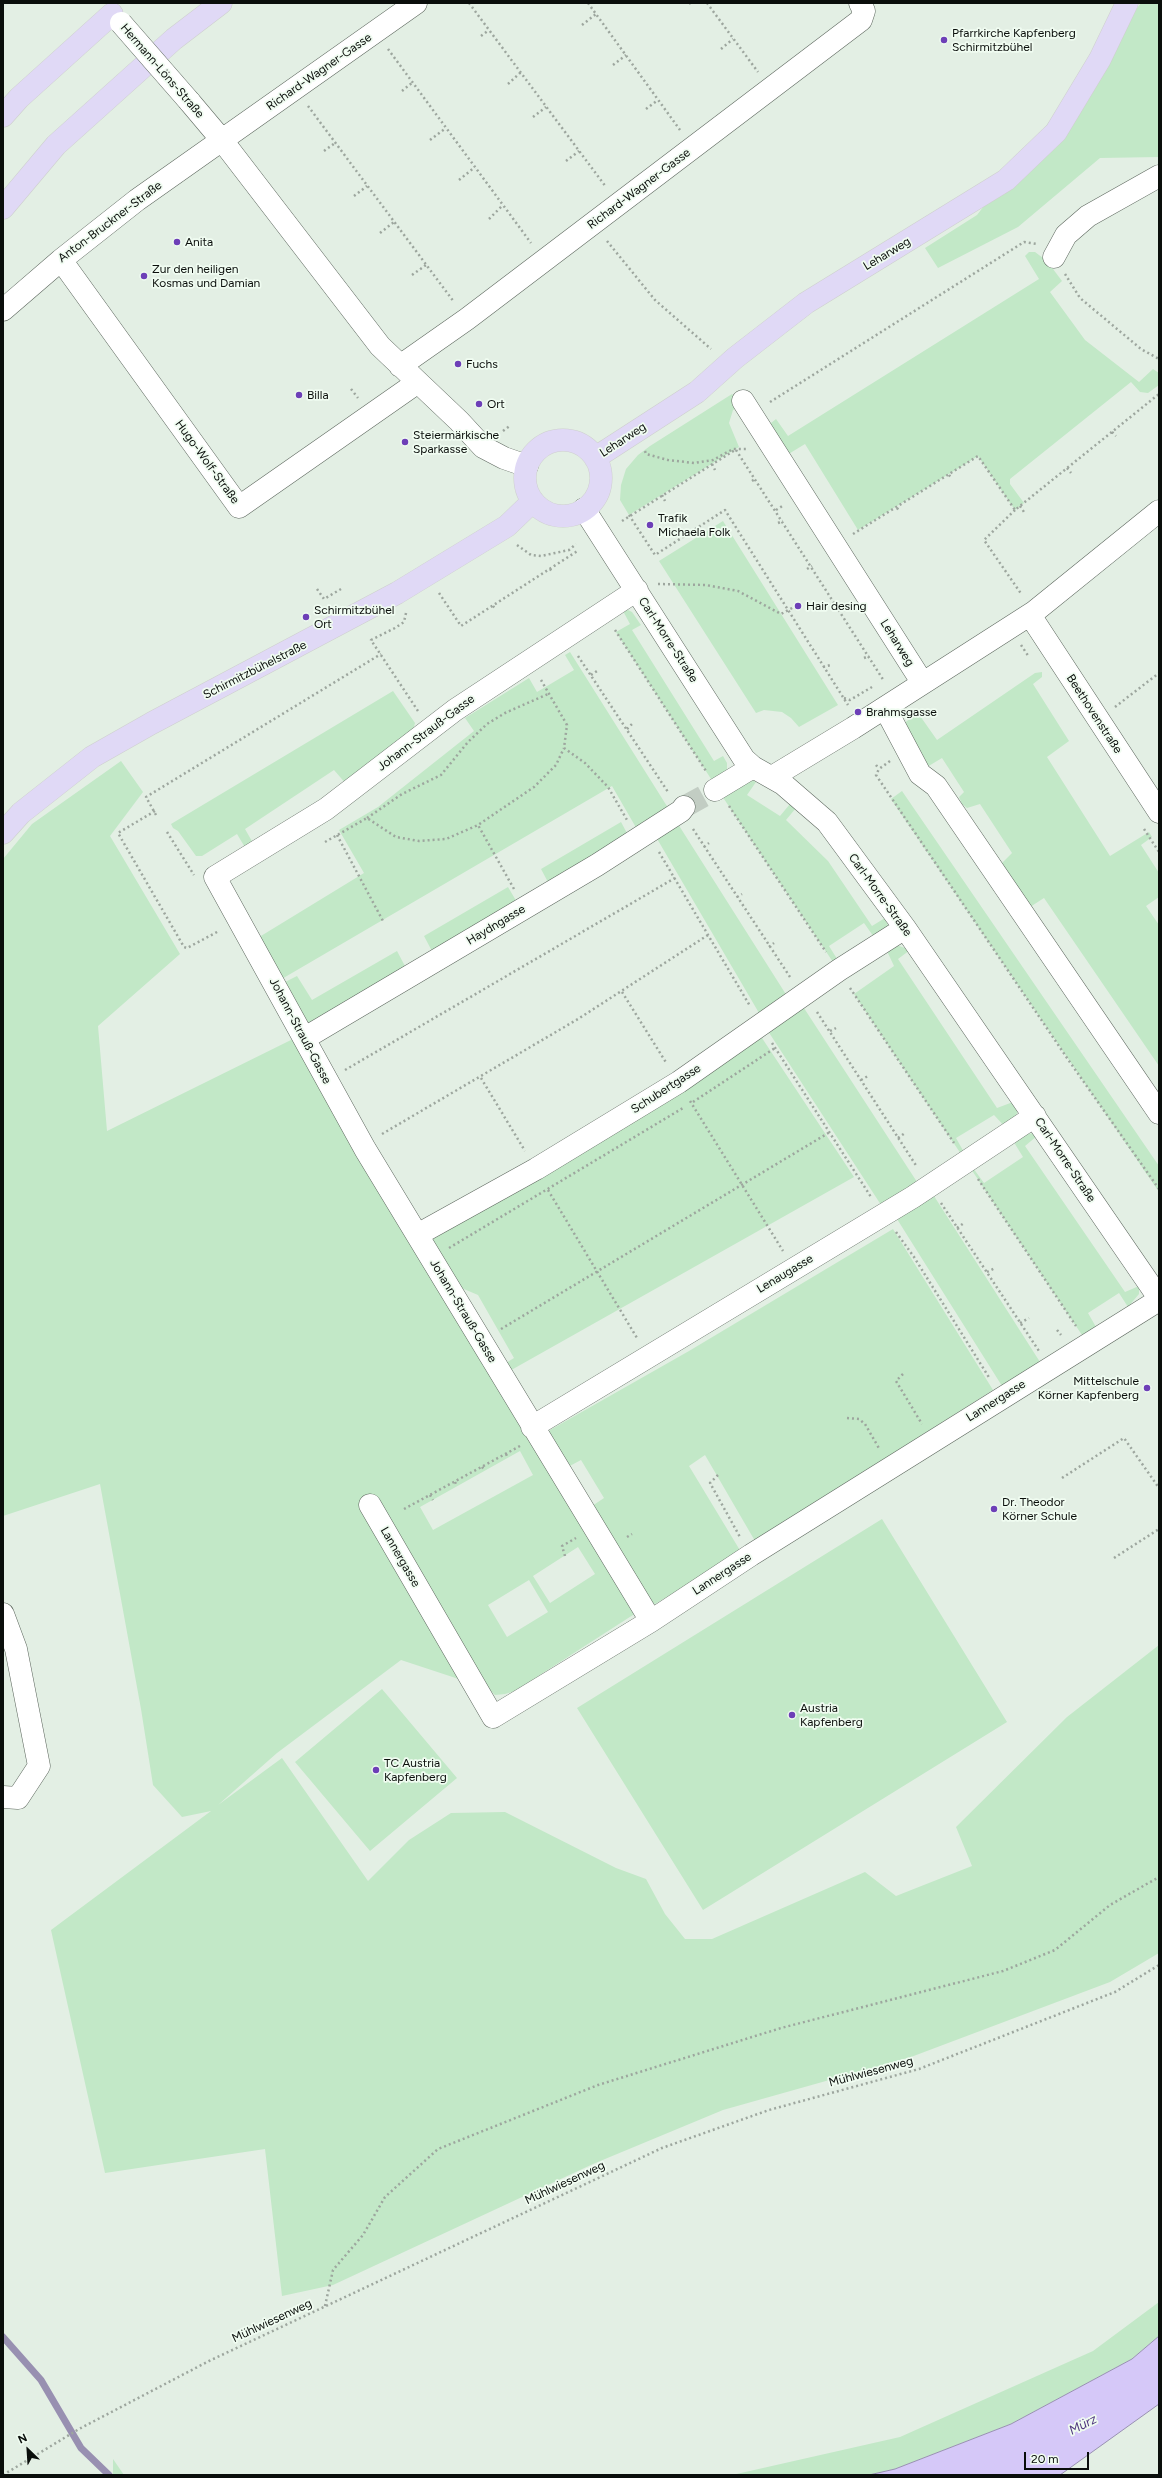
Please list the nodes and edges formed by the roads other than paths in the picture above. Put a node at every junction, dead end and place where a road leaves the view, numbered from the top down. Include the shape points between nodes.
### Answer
1 (221, 3) edge
2 (416, 3) edge
3 (860, 3) edge
4 (1127, 3) edge
5 (112, 13) edge
6 (3, 116) edge
7 (221, 139) junction
8 (1159, 176) edge
9 (3, 208) edge
10 (1054, 257) road end
11 (61, 260) junction
12 (3, 310) edge
13 (400, 366) junction
14 (418, 382) junction
15 (747, 408) road end
16 (595, 458) junction
17 (527, 466) junction
18 (533, 501) junction
19 (584, 509) junction
20 (1159, 511) edge
21 (637, 590) junction
22 (1032, 614) junction
23 (922, 682) junction
24 (884, 708) junction
25 (753, 767) junction
26 (772, 777) junction
27 (715, 790) tunnel mouth
28 (683, 809) tunnel mouth
29 (1159, 812) edge
30 (3, 833) edge
31 (905, 928) junction
32 (305, 1038) junction
33 (1159, 1114) edge
34 (1035, 1116) junction
35 (417, 1235) junction
36 (1159, 1299) edge
37 (532, 1427) junction
38 (370, 1505) dead end
39 (3, 1614) edge
40 (651, 1621) junction
41 (3, 1797) edge

1 - 9 main road via 174,39 56,145
2 - 7 street, Richard-Wagner-Gasse
3 - 13 street, Richard-Wagner-Gasse via 864,11 861,20 594,224
4 - 16 main road, Leharweg via 1100,58 1056,132 1006,180 806,303 735,358 697,392
5 - 6 main road via 18,98
5 - 7 street, Hermann-Löns-Straße, bridge
7 - 11 street, Anton-Bruckner-Straße
7 - 13 street via 380,346
8 - 10 street via 1088,216 1066,235
11 - 12 street, Anton-Bruckner-Straße
11 - 14 street, Hugo-Wolf-Straße via 239,507
13 - 14 street
14 - 17 street via 483,447
15 - 23 street, Leharweg
16 - 17 main road via 587,448 576,442 552,441 533,455
16 - 19 main road via 600,468 599,491
17 - 18 main road via 526,484
18 - 19 main road via 542,509 563,516
18 - 30 main road, Schirmitzbühelstraße via 507,526 397,593 92,757 21,813
19 - 21 street, Carl-Morre-Straße
20 - 22 street
21 - 25 street, Carl-Morre-Straße via 744,758
21 - 32 street, Johann-Strauß-Gasse via 455,710 326,809 215,877
22 - 23 street
22 - 29 street, Beethovenstraße via 1097,721
23 - 24 street
24 - 26 street
24 - 33 street via 920,774 936,786
25 - 26 street, Carl-Morre-Straße
25 - 27 street
26 - 31 street, Carl-Morre-Straße via 827,822
28 - 32 street, Haydngasse via 525,908
31 - 34 street, Carl-Morre-Straße
31 - 35 street, Schubertgasse via 767,1019 679,1082 536,1169
32 - 35 street, Johann-Strauß-Gasse via 326,1081
34 - 36 street, Carl-Morre-Straße
34 - 37 street, Lenaugasse via 883,1215
35 - 37 street, Johann-Strauß-Gasse
36 - 40 street, Lannergasse via 751,1555
37 - 40 street, Johann-Strauß-Gasse
38 - 40 street, Lannergasse via 493,1717
39 - 41 street via 16,1649 39,1766 18,1798

